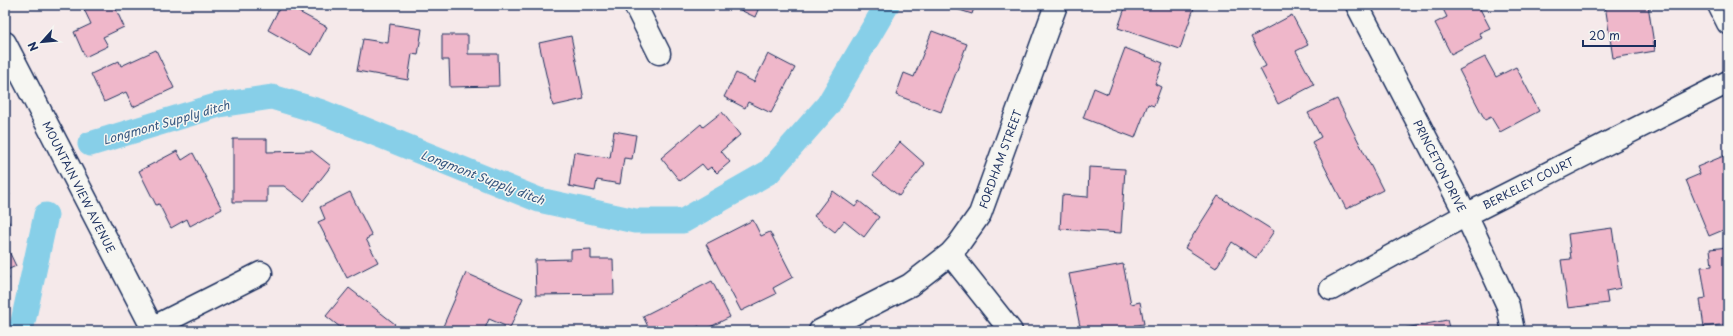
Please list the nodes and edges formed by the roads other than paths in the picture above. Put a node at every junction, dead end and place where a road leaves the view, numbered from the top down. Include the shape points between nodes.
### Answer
1 (635, 5) edge
2 (1056, 5) edge
3 (1357, 5) edge
4 (1719, 5) edge
5 (1728, 23) edge
6 (5, 44) edge
7 (659, 53) dead end
8 (1728, 82) edge
9 (1466, 215) junction
10 (950, 254) junction
11 (261, 273) dead end
12 (1331, 289) dead end
13 (153, 329) edge
14 (820, 331) edge
15 (1011, 331) edge
16 (1513, 331) edge

1 - 7 street
2 - 10 street, FORDHAM STREET via 980,214
3 - 9 street, PRINCETON DRIVE
4 - 5 street
6 - 13 street, MOUNTAIN VIEW AVENUE
8 - 9 street, BERKELEY COURT
9 - 12 street, BERKELEY COURT
9 - 16 street, PRINCETON DRIVE via 1508,306
10 - 14 street, FORDHAM STREET via 910,285
10 - 15 street
11 - 13 street

